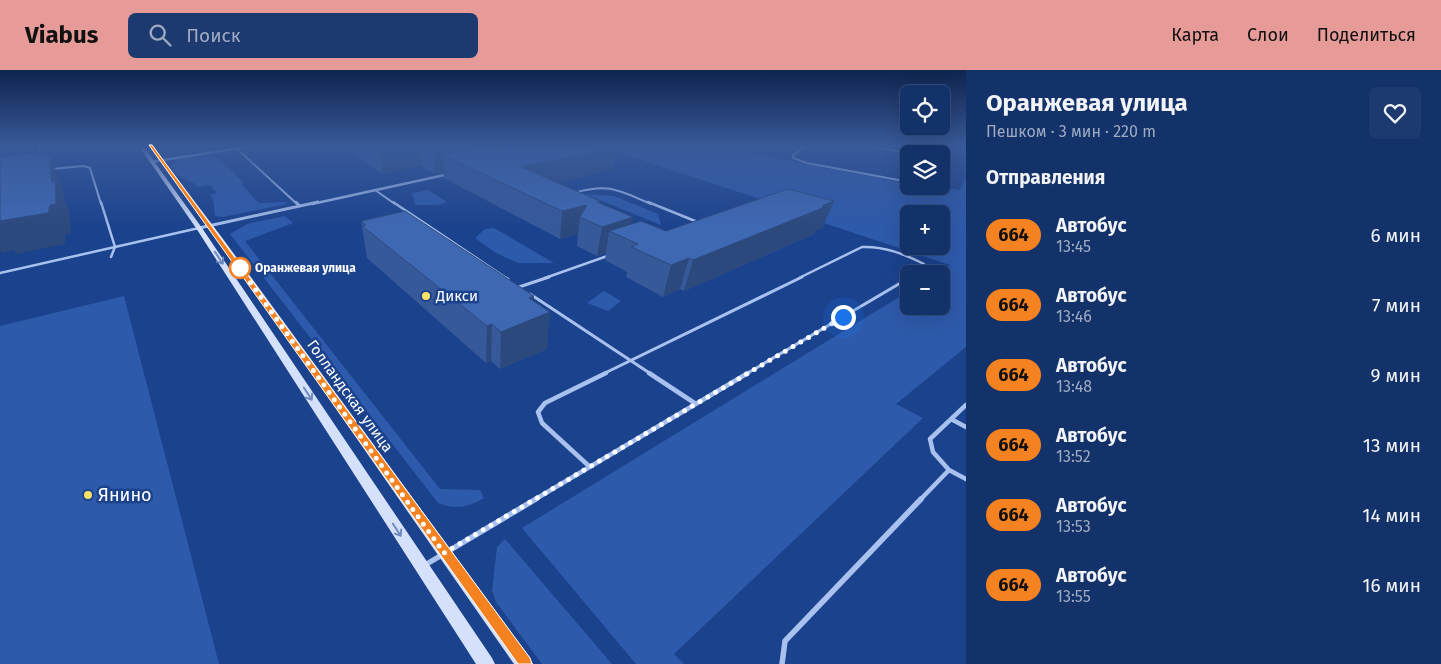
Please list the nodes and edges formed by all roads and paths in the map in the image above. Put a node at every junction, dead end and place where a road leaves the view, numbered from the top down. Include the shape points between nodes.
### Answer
1 (92, 174) edge
2 (165, 174) edge
3 (264, 174) edge
4 (448, 174) edge
5 (865, 174) edge
6 (900, 180) edge
7 (375, 190) junction
8 (574, 199) edge
9 (300, 206) junction
10 (708, 220) edge
11 (700, 223) junction
12 (692, 226) edge
13 (205, 227) junction
14 (115, 247) junction
15 (611, 254) dead end
16 (112, 258) dead end
17 (924, 265) edge
18 (0, 273) edge
19 (900, 283) edge
20 (519, 287) junction
21 (630, 361) junction
22 (696, 404) junction
23 (966, 405) edge
24 (951, 419) junction
25 (966, 427) edge
26 (590, 467) junction
27 (949, 470) junction
28 (966, 479) edge
29 (444, 554) junction
30 (422, 567) junction
31 (486, 664) edge
32 (524, 664) edge
33 (782, 664) edge

1 - 14 lane
2 - 13 street, Голландская улица
3 - 9 lane
4 - 7 street
5 - 6 lane
7 - 9 street
7 - 20 lane
8 - 11 lane via 571,195 574,192 594,187 612,188
9 - 13 street
10 - 11 lane
11 - 12 lane
13 - 14 lane
13 - 29 street, Голландская улица
13 -> 30 street, Голландская улица
14 - 16 lane
14 - 18 lane
15 - 20 lane
17 - 21 lane via 916,259 882,248 862,247
19 - 22 lane
20 - 21 lane
21 - 22 lane
21 - 26 lane via 545,403 538,412 542,423
22 - 26 lane
23 - 24 lane
24 - 25 lane
24 - 27 lane via 930,439 932,452
26 - 29 lane
27 - 28 lane
27 - 33 lane via 785,641
29 - 30 lane
29 - 32 street, Голландская улица
30 - 31 street, Голландская улица

